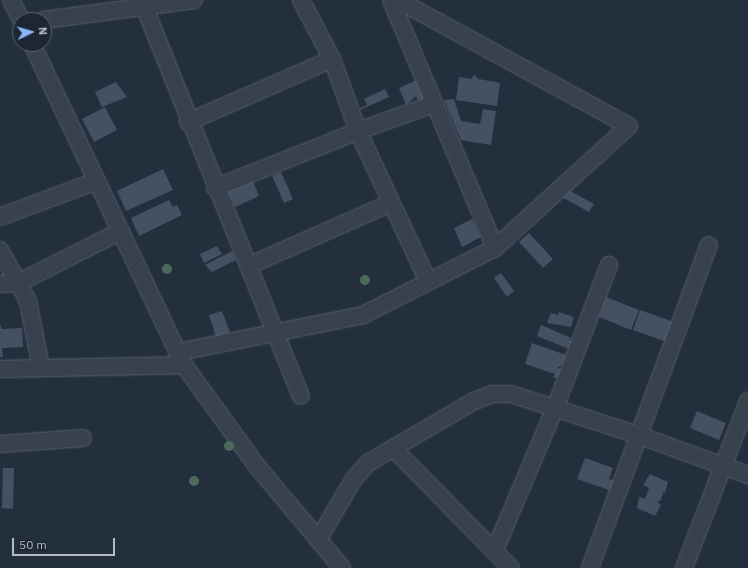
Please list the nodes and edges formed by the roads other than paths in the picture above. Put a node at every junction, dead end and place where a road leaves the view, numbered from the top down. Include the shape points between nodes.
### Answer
1 (12, 0) edge
2 (194, 0) edge
3 (301, 0) edge
4 (391, 0) edge
5 (398, 0) edge
6 (144, 6) junction
7 (17, 12) edge
8 (52, 19) edge
9 (36, 52) edge
10 (332, 59) junction
11 (434, 104) junction
12 (188, 122) junction
13 (358, 131) junction
14 (97, 181) junction
15 (215, 188) junction
16 (391, 203) junction
17 (0, 217) edge
18 (121, 231) junction
19 (709, 245) dead end
20 (495, 248) junction
21 (0, 250) edge
22 (609, 265) dead end
23 (248, 266) junction
24 (428, 281) junction
25 (18, 283) junction
26 (0, 284) edge
27 (274, 332) junction
28 (181, 359) junction
29 (41, 368) junction
30 (0, 369) edge
31 (301, 396) dead end
32 (748, 401) edge
33 (555, 408) junction
34 (638, 435) junction
35 (83, 438) dead end
36 (0, 444) edge
37 (393, 448) junction
38 (723, 466) junction
39 (748, 476) edge
40 (318, 540) junction
41 (495, 550) junction
42 (342, 568) edge
43 (511, 568) edge
44 (590, 568) edge
45 (684, 568) edge

1 - 7 street
2 - 6 street
3 - 10 street
4 - 11 street
5 - 20 street via 629,126
6 - 8 street
6 - 12 street
9 - 14 street
10 - 12 street
10 - 13 street
11 - 13 street
11 - 20 street
12 - 15 street
13 - 15 street
13 - 16 street
14 - 17 street
14 - 18 street
15 - 23 street
16 - 23 street
16 - 24 street
18 - 25 street
18 - 28 street
19 - 34 street
20 - 24 street
21 - 25 street
22 - 33 street
23 - 27 street
24 - 27 street via 364,315
25 - 26 street
25 - 29 street via 28,301
27 - 28 street
27 - 31 street
28 - 29 street
28 - 40 street via 256,465
29 - 30 street
32 - 38 street
33 - 34 street
33 - 37 street via 511,394 492,394 474,401
33 - 41 street
34 - 38 street
34 - 44 street
35 - 36 street
37 - 40 street via 368,463 359,472
37 - 41 street
38 - 39 street
38 - 45 street
40 - 42 street
41 - 43 street

